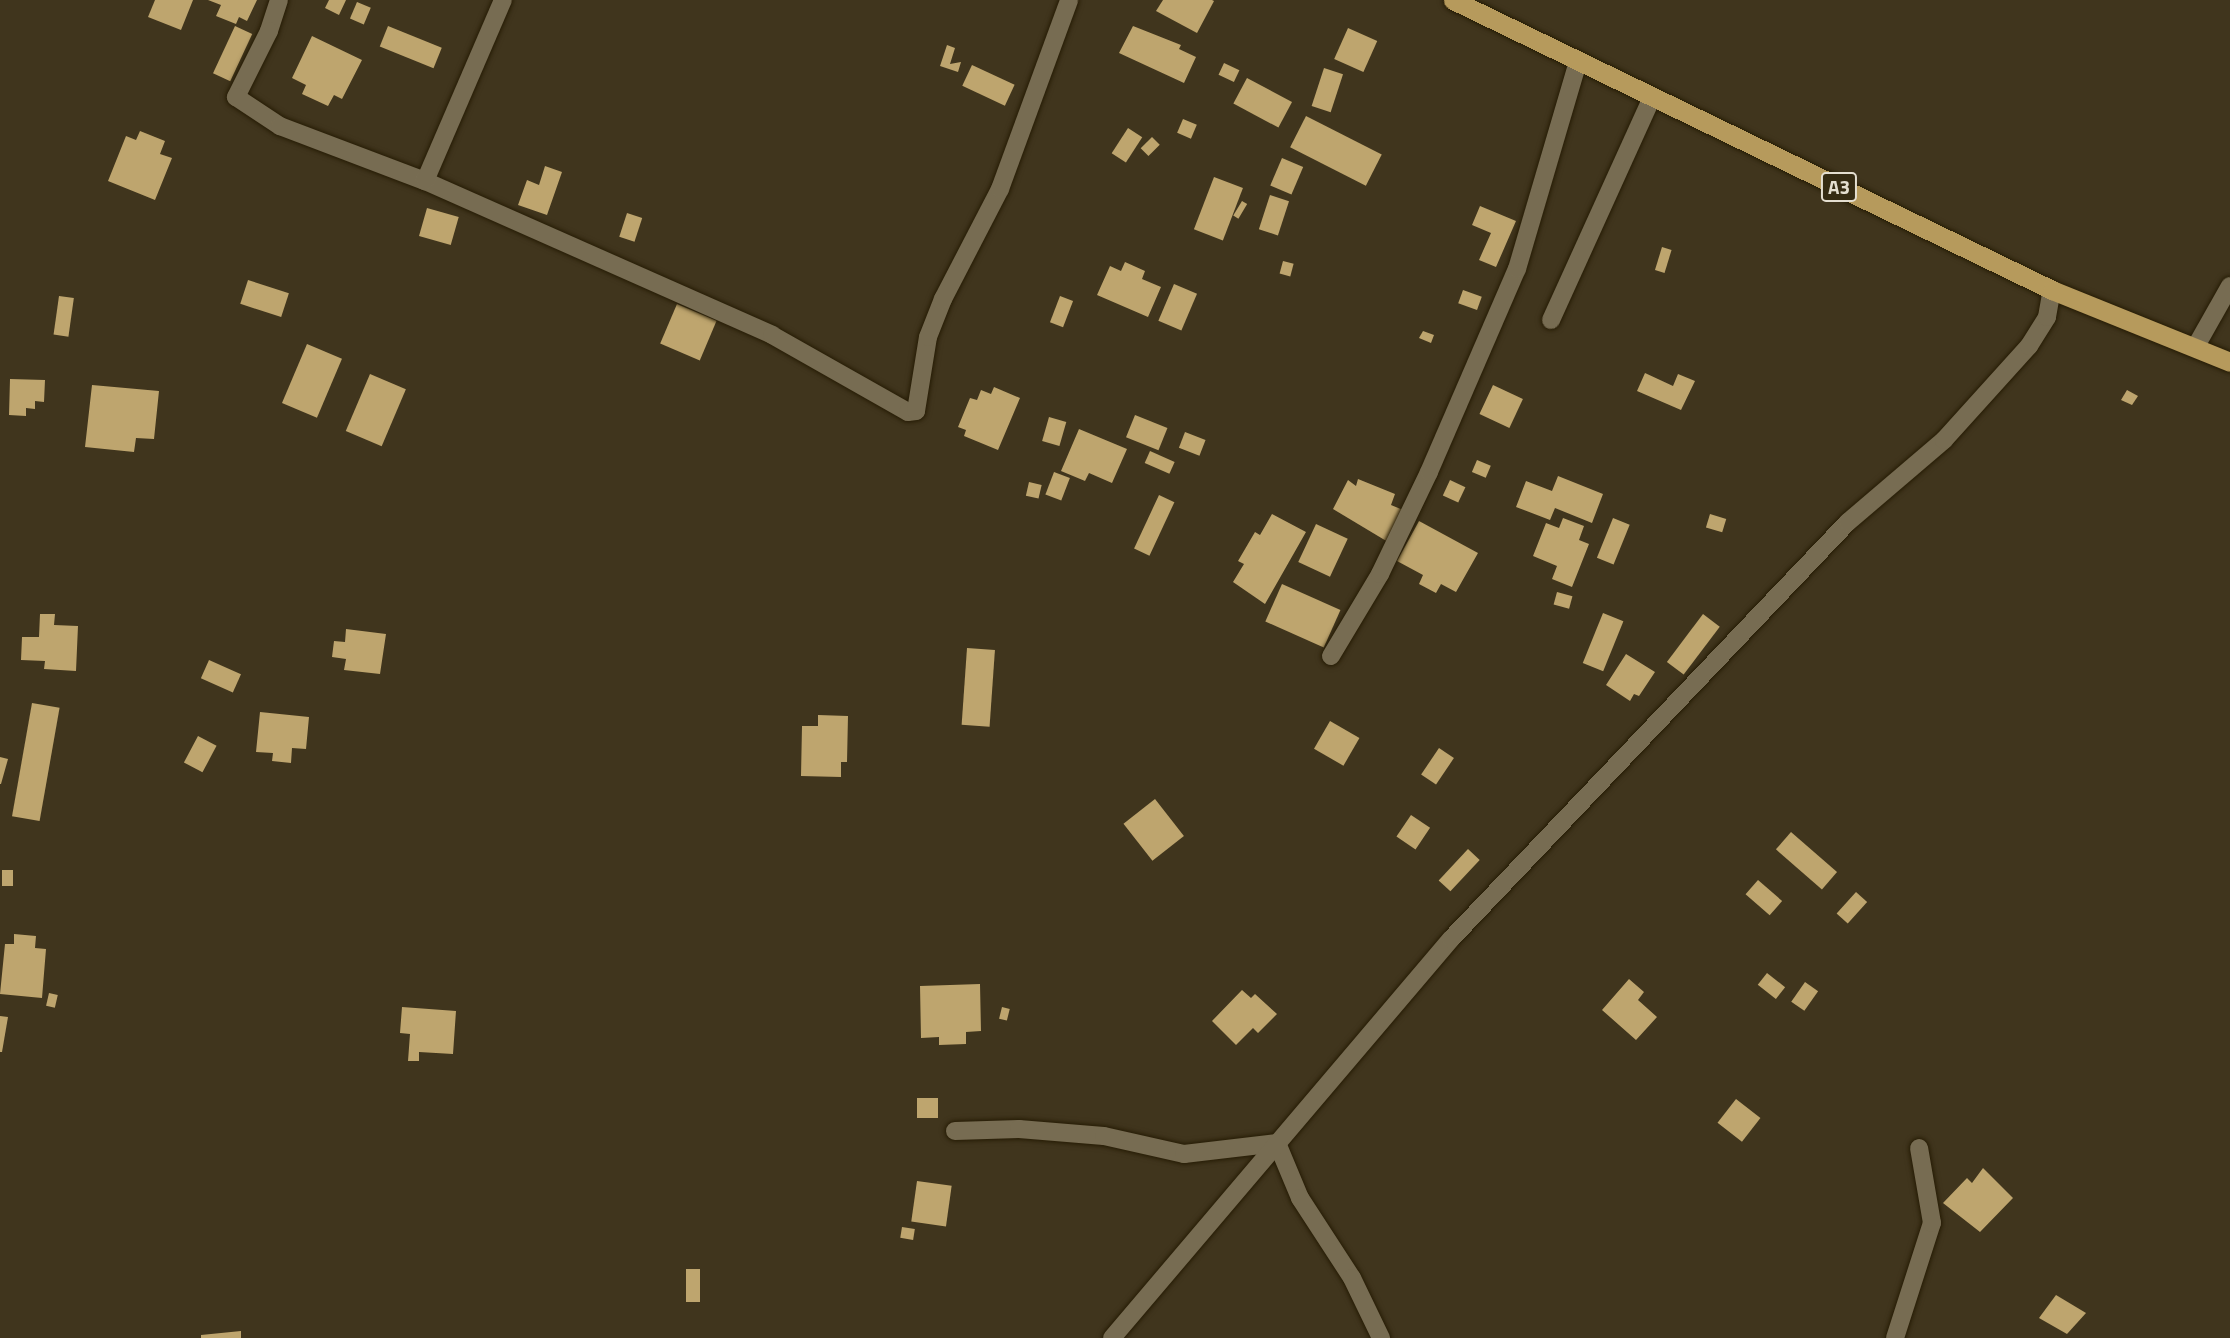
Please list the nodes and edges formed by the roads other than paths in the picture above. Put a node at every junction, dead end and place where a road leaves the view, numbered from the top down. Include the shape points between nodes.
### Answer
1 (279, 0) edge
2 (503, 0) edge
3 (1069, 0) edge
4 (1453, 0) edge
5 (1578, 62) junction
6 (1651, 97) junction
7 (425, 181) junction
8 (2230, 286) edge
9 (2052, 290) junction
10 (1551, 320) dead end
11 (2196, 346) junction
12 (2230, 362) edge
13 (1331, 656) dead end
14 (956, 1131) dead end
15 (1277, 1143) junction
16 (1920, 1148) dead end
17 (1112, 1338) edge
18 (1381, 1338) edge
19 (1895, 1338) edge

1 - 7 street via 236,97 280,126
2 - 7 street
3 - 7 street via 1000,189 928,337 916,411 908,412 884,400 772,335
4 - 5 highway, A3
5 - 6 highway, A3
5 - 13 street via 1517,269 1429,472 1380,573
6 - 9 highway, A3
6 - 10 street
8 - 11 street
9 - 11 highway, A3
9 - 15 street via 2038,335 1944,440 1848,522 1702,673 1451,939
11 - 12 highway, A3
14 - 15 street via 1019,1129 1104,1136 1184,1154
15 - 17 street
15 - 18 street via 1300,1198 1352,1278
16 - 19 street via 1932,1223

